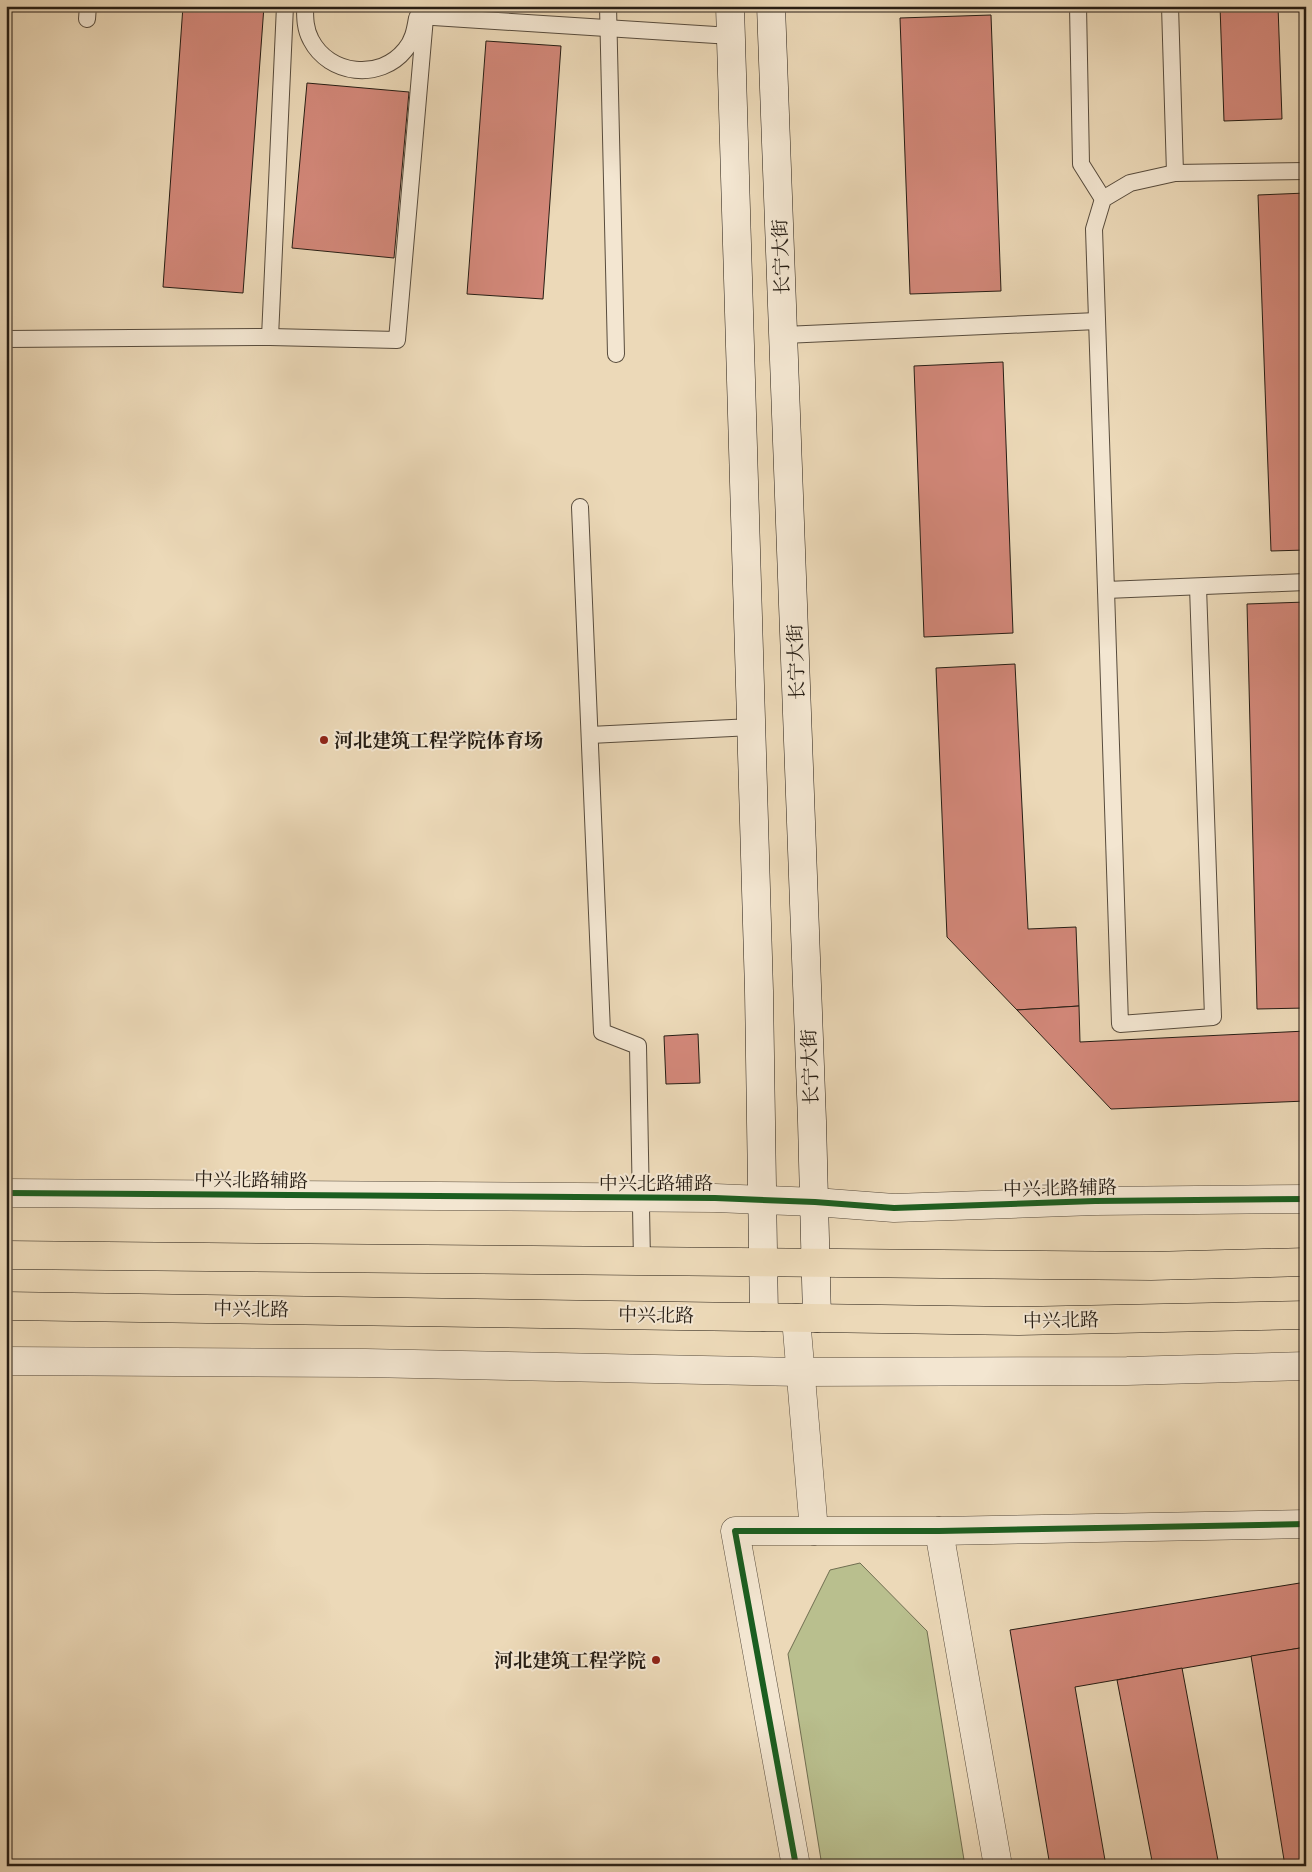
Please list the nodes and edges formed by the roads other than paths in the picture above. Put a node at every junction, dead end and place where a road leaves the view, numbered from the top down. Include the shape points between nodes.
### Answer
1 (285, 6) edge
2 (305, 6) edge
3 (608, 6) edge
4 (730, 6) edge
5 (771, 6) edge
6 (1078, 6) edge
7 (1170, 6) edge
8 (422, 11) edge
9 (609, 28) junction
10 (731, 36) junction
11 (1306, 171) edge
12 (1175, 173) junction
13 (1103, 199) junction
14 (1097, 321) junction
15 (784, 335) junction
16 (270, 337) junction
17 (6, 338) edge
18 (616, 354) dead end
19 (580, 508) dead end
20 (1306, 582) edge
21 (1198, 587) junction
22 (1106, 590) junction
23 (752, 726) junction
24 (590, 735) junction
25 (6, 1193) edge
26 (641, 1198) junction
27 (1306, 1199) edge
28 (762, 1200) junction
29 (815, 1202) junction
30 (6, 1255) edge
31 (642, 1261) junction
32 (763, 1262) junction
33 (1306, 1262) edge
34 (817, 1263) junction
35 (6, 1306) edge
36 (1306, 1315) edge
37 (764, 1317) junction
38 (807, 1318) junction
39 (6, 1361) edge
40 (1306, 1366) edge
41 (800, 1372) junction
42 (1306, 1524) edge
43 (814, 1531) junction
44 (939, 1531) junction
45 (796, 1866) edge
46 (998, 1866) edge

1 - 16 lane
2 - 8 lane via 305,22 311,40 322,55 337,66 355,70 373,70 391,62 405,50
3 - 9 lane
4 - 10 street
5 - 15 street, 长宁大街
6 - 13 lane via 1081,164
7 - 12 lane
8 - 9 lane
8 - 16 lane via 397,340
9 - 10 lane
9 - 18 lane
10 - 23 street
11 - 12 lane
12 - 13 lane via 1130,183
13 - 14 lane via 1094,229
14 - 15 lane
14 - 22 lane
15 - 29 street, 长宁大街
16 - 17 lane
19 - 24 lane
20 - 21 lane
21 - 22 lane
21 - 22 lane via 1213,1017 1120,1024
23 - 24 lane
23 - 28 street
24 - 26 lane via 602,1032 638,1046
25 - 26 street, 中兴北路辅路
26 - 28 street, 中兴北路辅路
26 - 31 lane
27 - 29 street, 中兴北路辅路 via 1095,1201 894,1208
28 - 29 street, 中兴北路辅路
28 - 32 street
29 - 34 street, 长宁大街
30 - 31 main road
31 - 32 main road
32 - 34 main road
32 - 37 street
33 - 34 main road via 1151,1266
34 - 38 street, 长宁大街
35 - 37 main road, 中兴北路
36 - 38 main road, 中兴北路 via 1019,1321
37 - 38 main road, 中兴北路
38 - 41 street, 长宁大街
39 - 41 street via 376,1363
40 - 41 street via 1127,1371
41 - 43 street, 长宁大街
42 - 44 street
43 - 44 street
43 - 45 street via 735,1531
44 - 46 street

